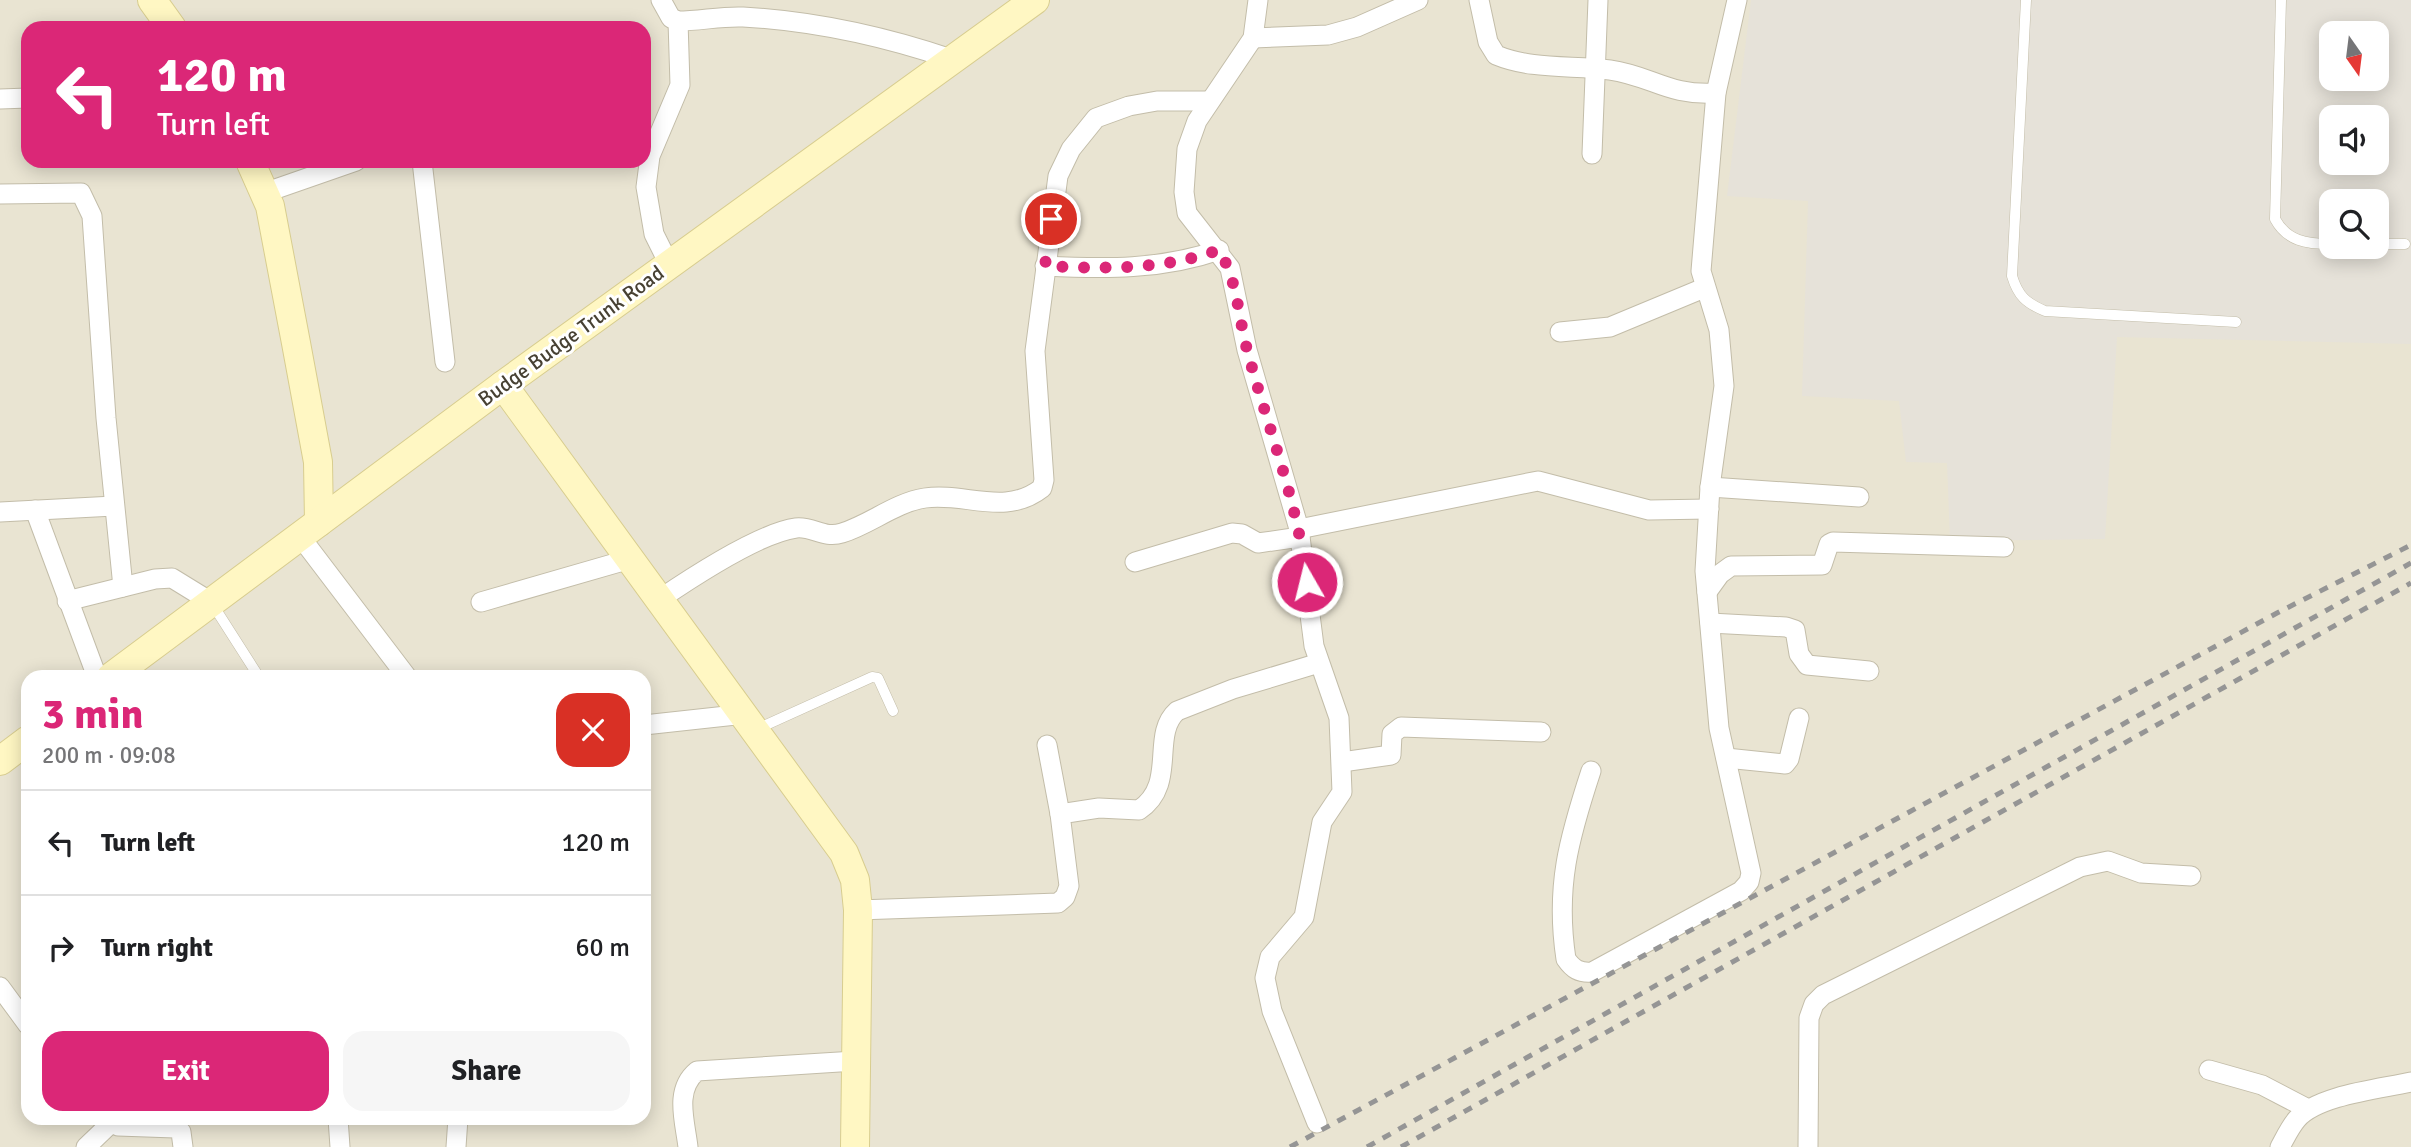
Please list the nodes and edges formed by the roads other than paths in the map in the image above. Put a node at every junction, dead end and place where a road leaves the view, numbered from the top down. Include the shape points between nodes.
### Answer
1 (152, 0) edge
2 (661, 0) edge
3 (1035, 0) edge
4 (1258, 0) edge
5 (1418, 0) edge
6 (1479, 0) edge
7 (1598, 0) edge
8 (1737, 0) edge
9 (2026, 0) edge
10 (2281, 0) edge
11 (167, 21) edge
12 (678, 21) junction
13 (1252, 38) junction
14 (951, 59) junction
15 (1595, 69) junction
16 (1716, 93) junction
17 (21, 98) edge
18 (0, 99) edge
19 (1209, 102) junction
20 (651, 154) edge
21 (1592, 154) dead end
22 (253, 168) edge
23 (335, 168) edge
24 (423, 168) edge
25 (648, 168) edge
26 (264, 193) junction
27 (0, 194) edge
28 (2319, 243) edge
29 (2389, 244) edge
30 (2405, 244) dead end
31 (1219, 250) junction
32 (669, 264) junction
33 (1045, 266) junction
34 (1704, 288) junction
35 (2236, 322) dead end
36 (1560, 332) dead end
37 (445, 362) dead end
38 (503, 385) junction
39 (1710, 487) junction
40 (1859, 497) dead end
41 (114, 506) junction
42 (1709, 509) junction
43 (34, 510) junction
44 (0, 512) edge
45 (309, 529) junction
46 (1300, 533) junction
47 (2004, 547) dead end
48 (630, 559) junction
49 (1136, 562) dead end
50 (123, 587) junction
51 (1707, 592) junction
52 (660, 599) junction
53 (67, 601) junction
54 (211, 602) junction
55 (481, 602) dead end
56 (1710, 623) junction
57 (1319, 663) junction
58 (94, 670) edge
59 (120, 670) edge
60 (255, 670) edge
61 (402, 670) edge
62 (1869, 671) dead end
63 (893, 711) dead end
64 (1799, 718) dead end
65 (751, 721) junction
66 (651, 725) edge
67 (1541, 732) dead end
68 (21, 745) edge
69 (1047, 745) dead end
70 (1726, 758) junction
71 (0, 761) edge
72 (1342, 762) junction
73 (1591, 771) dead end
74 (1060, 814) junction
75 (2191, 876) dead end
76 (859, 910) junction
77 (0, 987) edge
78 (21, 1016) edge
79 (855, 1062) junction
80 (2209, 1070) dead end
81 (2411, 1082) edge
82 (2308, 1109) junction
83 (1317, 1123) dead end
84 (102, 1125) edge
85 (145, 1125) edge
86 (338, 1125) edge
87 (458, 1125) edge
88 (86, 1147) edge
89 (183, 1147) edge
90 (340, 1147) edge
91 (456, 1147) edge
92 (688, 1147) edge
93 (855, 1147) edge
94 (1808, 1147) edge
95 (2280, 1147) edge

1 - 11 street
2 - 12 street via 671,18
3 - 14 street, Budge Budge Trunk Road
4 - 13 street
5 - 13 street via 1328,35
6 - 15 street via 1488,42 1496,55 1544,66
7 - 15 street
8 - 16 street
9 - 35 lane via 2012,276 2017,292 2045,311
10 - 28 lane via 2275,219 2282,233 2298,241
12 - 14 street via 723,17 793,21 888,38
12 - 20 street via 680,85
13 - 19 street
14 - 32 street, Budge Budge Trunk Road
15 - 16 street via 1620,72 1673,91
15 - 21 street
16 - 34 street via 1701,271
17 - 18 street
19 - 31 street via 1188,149 1184,192 1187,213
19 - 33 street via 1157,102 1096,118 1071,149 1058,176
22 - 26 street
23 - 26 street
24 - 37 street
25 - 32 street via 646,187 654,234
26 - 45 street via 318,462
27 - 41 street via 69,191 80,193 87,201 93,229
29 - 30 lane
31 - 33 street via 1169,264 1103,269
31 - 46 street via 1230,268 1247,349
32 - 38 street, Budge Budge Trunk Road
33 - 52 street via 1035,351 1042,488 1018,502 978,503 948,497 907,501 831,536 808,528 788,530 695,575
34 - 36 street via 1610,327
34 - 39 street via 1719,330 1724,386
38 - 45 street, Budge Budge Trunk Road
38 - 48 street
39 - 40 street
39 - 42 street
41 - 43 street
41 - 50 street
42 - 46 street via 1649,510 1538,481
42 - 51 street
43 - 44 street
43 - 53 street
45 - 54 street, Budge Budge Trunk Road
45 - 61 street
46 - 49 street via 1258,543 1232,533
46 - 57 street
47 - 51 street via 1833,542 1822,565 1731,566
48 - 52 street
48 - 55 street
50 - 53 street
50 - 54 street via 172,578
51 - 56 street
52 - 65 street
53 - 58 street
54 - 59 street, Budge Budge Trunk Road
54 - 60 lane
56 - 62 street via 1786,627 1795,630 1799,654 1807,665
56 - 70 street
57 - 72 street via 1339,718
57 - 74 street via 1177,711 1166,730 1159,784 1139,810 1099,808
63 - 65 lane via 878,678 872,677
64 - 70 street via 1785,764
65 - 66 street
65 - 76 street via 844,853 855,880
67 - 72 street via 1401,727 1392,734 1391,755
68 - 71 street
69 - 74 street
70 - 73 street via 1750,864 1749,882 1741,891 1592,972 1582,973 1566,959 1563,873 1568,841
72 - 83 street via 1342,792 1322,822 1306,911 1270,957 1265,978 1272,1011
74 - 76 street via 1069,886 1058,903
75 - 94 street via 2141,873 2108,861 2080,867 1823,995 1809,1018
76 - 79 street
77 - 78 street
79 - 92 street via 696,1071 682,1093
79 - 93 street
80 - 82 street via 2262,1084
81 - 82 street
82 - 95 street
84 - 88 street
85 - 89 street via 175,1128 181,1132
86 - 90 street
87 - 91 street

